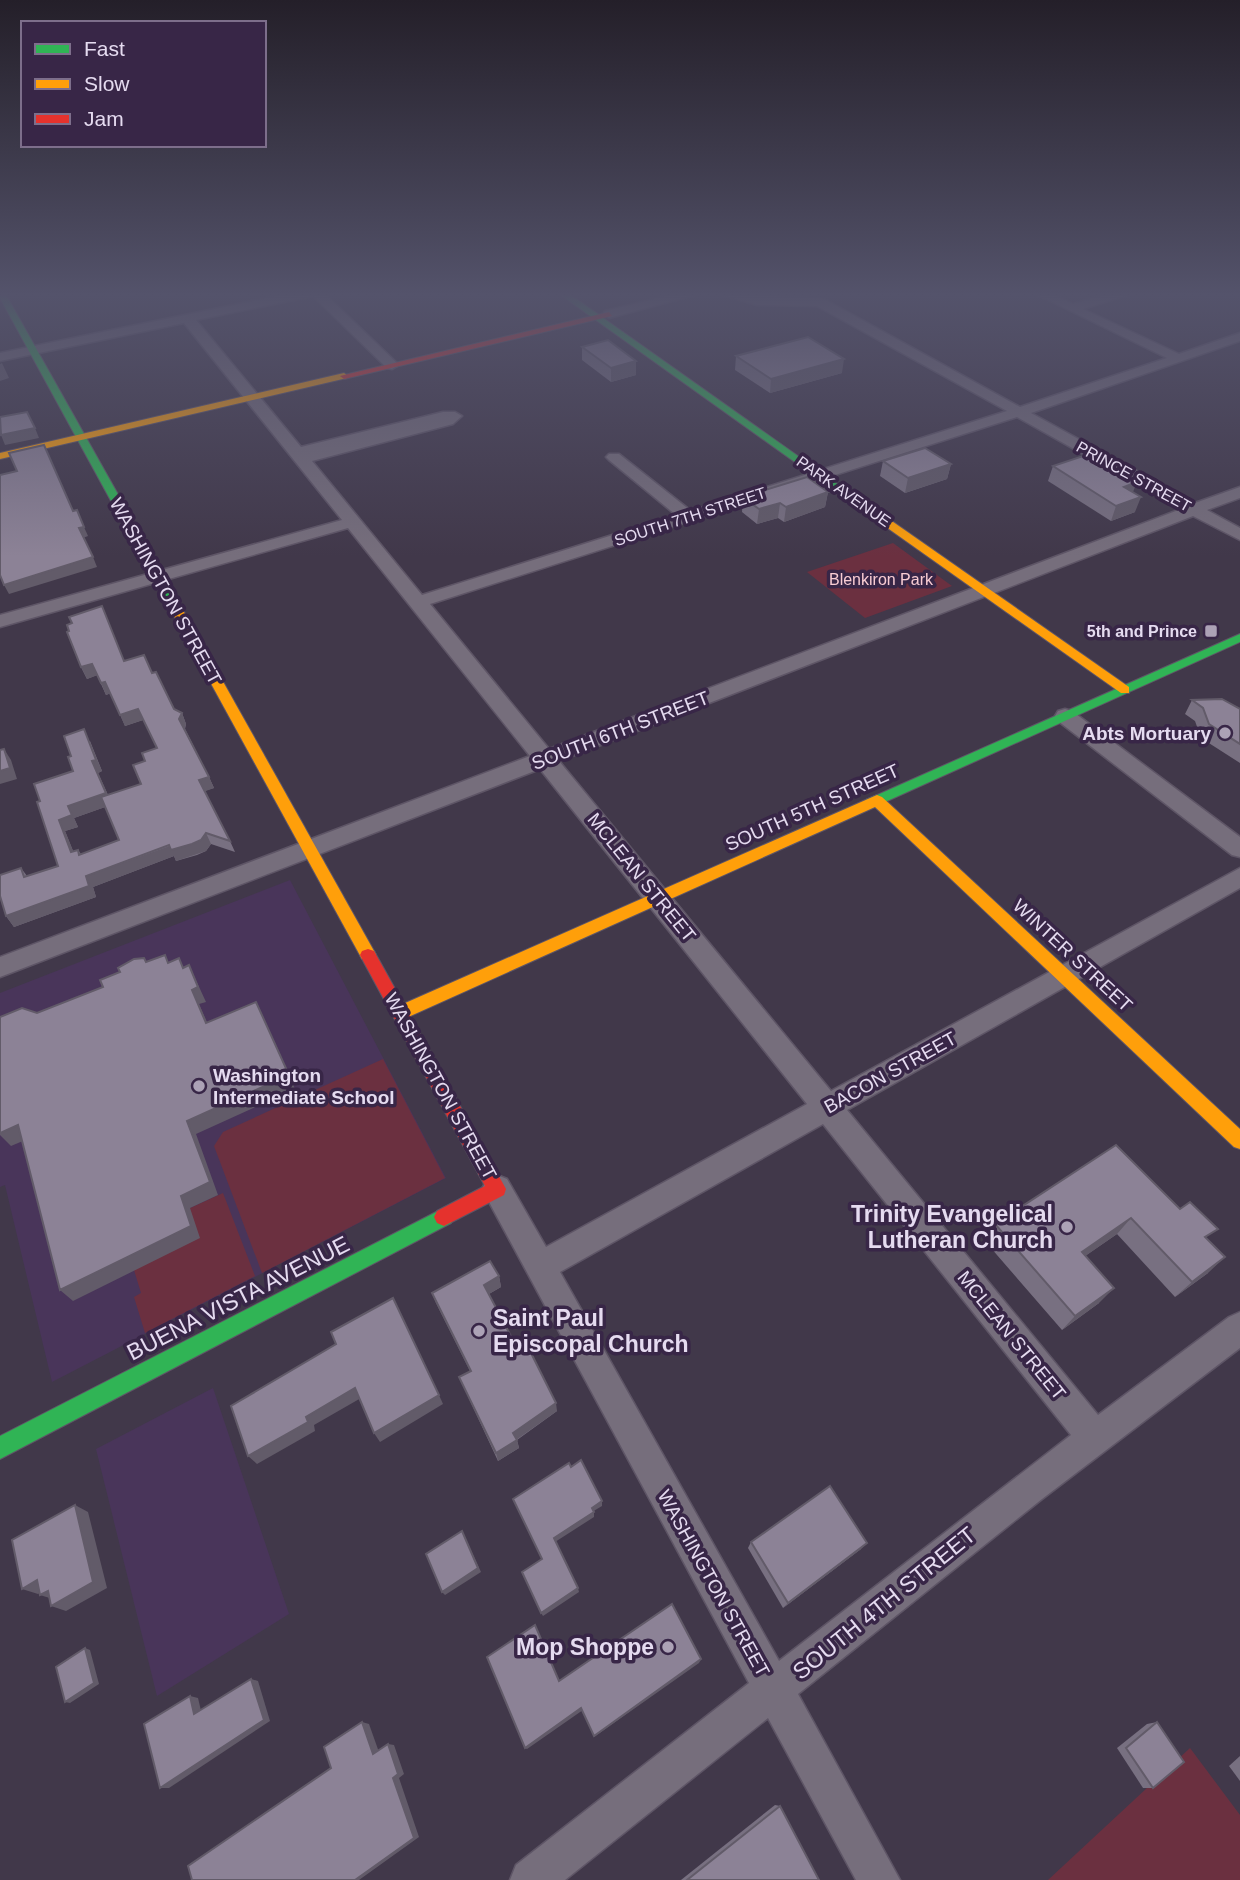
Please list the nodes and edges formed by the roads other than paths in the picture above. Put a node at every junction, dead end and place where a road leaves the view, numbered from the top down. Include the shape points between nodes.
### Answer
1 (51, 381) edge
2 (239, 381) edge
3 (324, 381) edge
4 (696, 381) edge
5 (962, 381) edge
6 (1113, 381) edge
7 (253, 397) junction
8 (1019, 412) junction
9 (81, 437) junction
10 (0, 456) edge
11 (300, 456) junction
12 (614, 457) dead end
13 (827, 472) junction
14 (1240, 492) edge
15 (1194, 510) junction
16 (687, 516) junction
17 (354, 522) junction
18 (1240, 536) edge
19 (158, 577) junction
20 (992, 587) junction
21 (419, 602) junction
22 (0, 621) edge
23 (1236, 644) edge
24 (1141, 683) junction
25 (1125, 690) junction
26 (1065, 716) junction
27 (546, 759) junction
28 (877, 800) junction
29 (309, 848) junction
30 (1240, 849) edge
31 (1240, 877) edge
32 (659, 898) junction
33 (0, 967) edge
34 (1065, 975) junction
35 (400, 1013) junction
36 (827, 1107) junction
37 (1240, 1141) edge
38 (497, 1189) junction
39 (540, 1266) junction
40 (1240, 1328) edge
41 (1094, 1437) junction
42 (0, 1448) edge
43 (773, 1691) junction
44 (531, 1880) edge
45 (879, 1880) edge

1 - 9 street, WASHINGTON STREET
2 - 7 street, MCLEAN STREET
3 - 7 street
4 - 13 street, PARK AVENUE
5 - 8 street, PRINCE STREET
6 - 8 street, SOUTH 7TH STREET
7 - 9 street
7 - 11 street, MCLEAN STREET
8 - 13 street, SOUTH 7TH STREET
8 - 15 street, PRINCE STREET
9 - 10 street
9 - 19 street, WASHINGTON STREET
11 - 11 street via 448,421 455,416 443,416
11 - 17 street, MCLEAN STREET
12 - 16 street
13 - 16 street, SOUTH 7TH STREET
13 - 20 street, PARK AVENUE
14 - 15 street, SOUTH 6TH STREET
15 - 18 street, PRINCE STREET
15 - 20 street, SOUTH 6TH STREET
16 - 21 street, SOUTH 7TH STREET
17 - 19 street
17 - 21 street, MCLEAN STREET
19 - 22 street
19 - 29 street, WASHINGTON STREET
20 - 24 street, PARK AVENUE
20 - 25 street, PARK AVENUE
20 - 27 street, SOUTH 6TH STREET
21 - 27 street, MCLEAN STREET
23 - 24 street, SOUTH 5TH STREET
24 - 25 street, SOUTH 5TH STREET
25 - 26 street, SOUTH 5TH STREET
26 - 28 street, SOUTH 5TH STREET
26 - 30 street
27 - 29 street, SOUTH 6TH STREET
27 - 32 street, MCLEAN STREET
28 - 32 street, SOUTH 5TH STREET
28 - 34 street, WINTER STREET
29 - 33 street, SOUTH 6TH STREET
29 - 35 street, WASHINGTON STREET
31 - 34 street, BACON STREET
32 - 35 street, SOUTH 5TH STREET
32 - 36 street, MCLEAN STREET
34 - 36 street, BACON STREET
34 - 37 street, WINTER STREET
35 - 38 street, WASHINGTON STREET
36 - 39 street, BACON STREET
36 - 41 street, MCLEAN STREET
38 - 39 street, WASHINGTON STREET
38 - 42 street, BUENA VISTA AVENUE
39 - 43 street, WASHINGTON STREET
40 - 41 street, SOUTH 4TH STREET
41 - 43 street, SOUTH 4TH STREET
43 - 44 street, SOUTH 4TH STREET
43 - 45 street, WASHINGTON STREET

